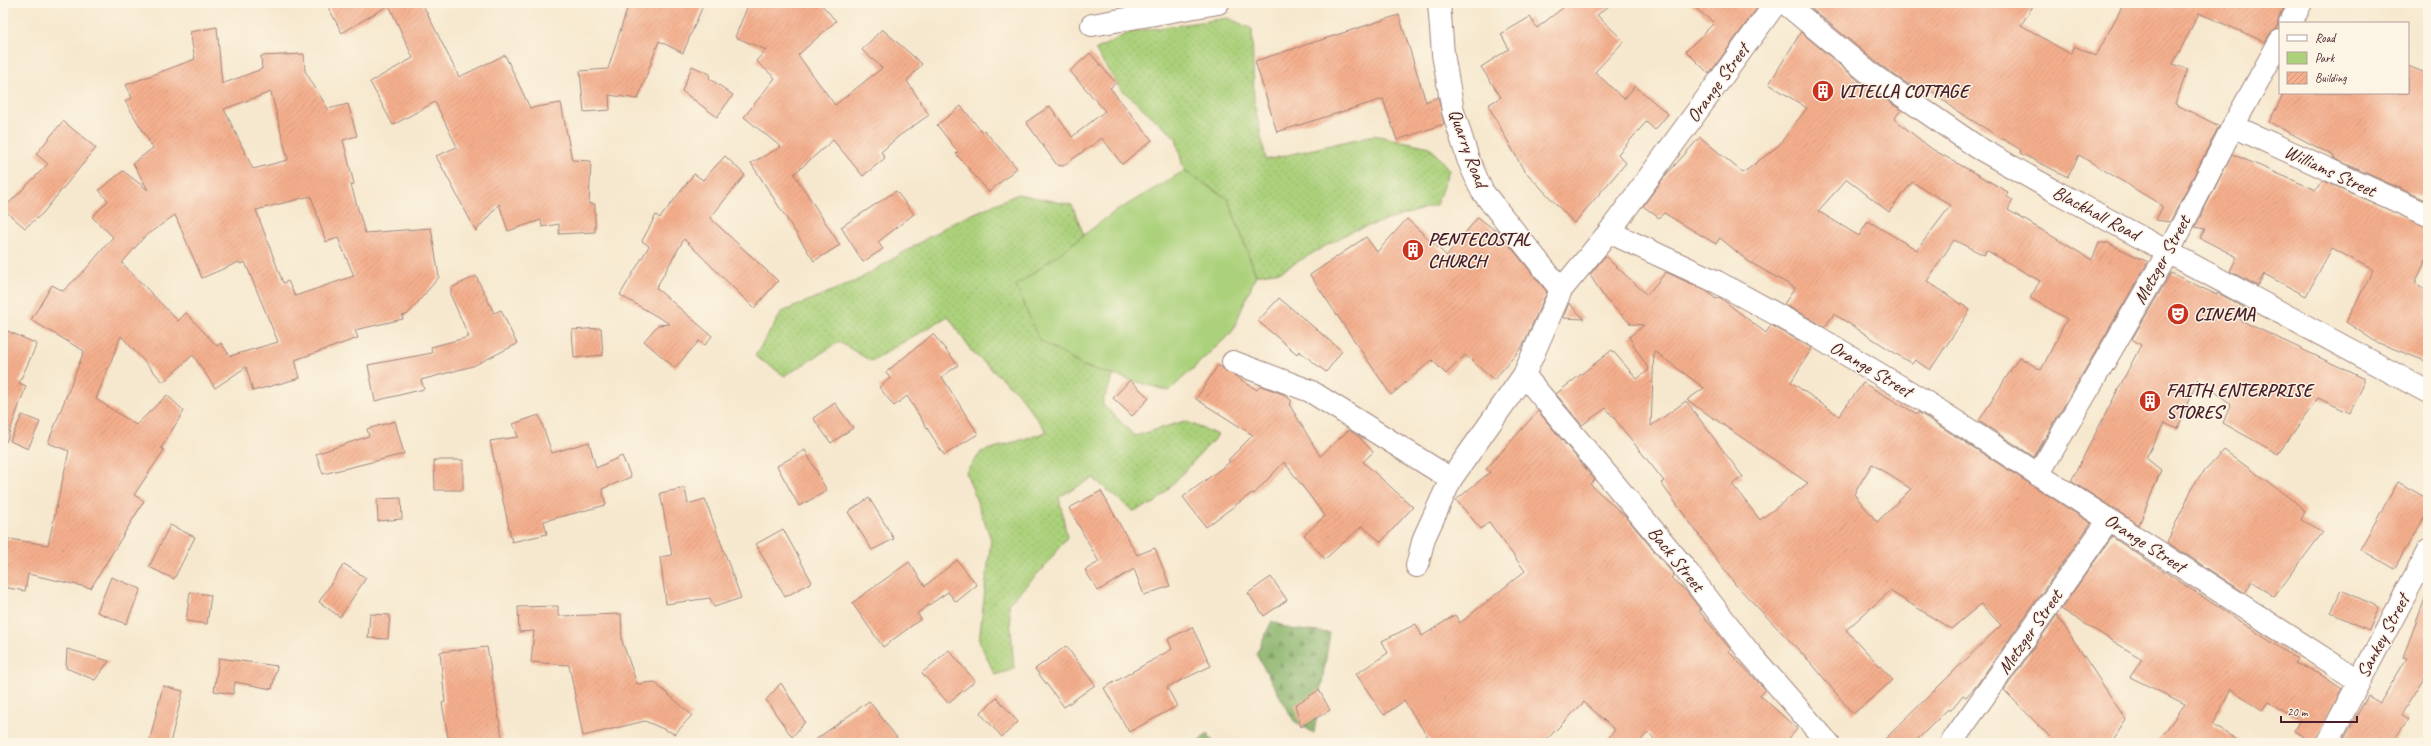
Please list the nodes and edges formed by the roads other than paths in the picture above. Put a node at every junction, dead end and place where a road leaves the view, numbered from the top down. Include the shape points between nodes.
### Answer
1 (1218, 3) edge
2 (1439, 3) edge
3 (1776, 3) edge
4 (1785, 3) edge
5 (2301, 3) edge
6 (2291, 22) edge
7 (1092, 25) dead end
8 (2279, 43) edge
9 (2233, 126) junction
10 (2428, 215) edge
11 (1609, 232) junction
12 (2168, 251) junction
13 (1561, 290) junction
14 (1233, 362) dead end
15 (1524, 375) junction
16 (2428, 392) edge
17 (2038, 475) junction
18 (1451, 479) junction
19 (2110, 520) junction
20 (2428, 551) edge
21 (1417, 566) dead end
22 (2359, 681) junction
23 (1828, 743) edge
24 (1951, 743) edge
25 (2327, 743) edge

1 - 7 street
2 - 13 street, Quarry Road via 1443,54 1453,111 1468,159 1482,191
3 - 11 street, Orange Street
4 - 12 street, Blackhall Road via 1868,72 1977,147
5 - 6 street
8 - 9 street, Metzger Street
9 - 10 street, Williams Street
9 - 12 street, Metzger Street
11 - 13 street
11 - 17 street, Orange Street via 1717,282 1809,332 1921,399
12 - 16 street, Blackhall Road
12 - 17 street, Metzger Street
13 - 15 street
14 - 18 street via 1310,391
15 - 18 street
15 - 23 street, Back Street via 1682,566 1747,650
17 - 19 street, Orange Street
18 - 21 street via 1424,538
19 - 22 street, Orange Street
19 - 24 street, Metzger Street
20 - 22 street, Sankey Street
22 - 25 street, Sankey Street

